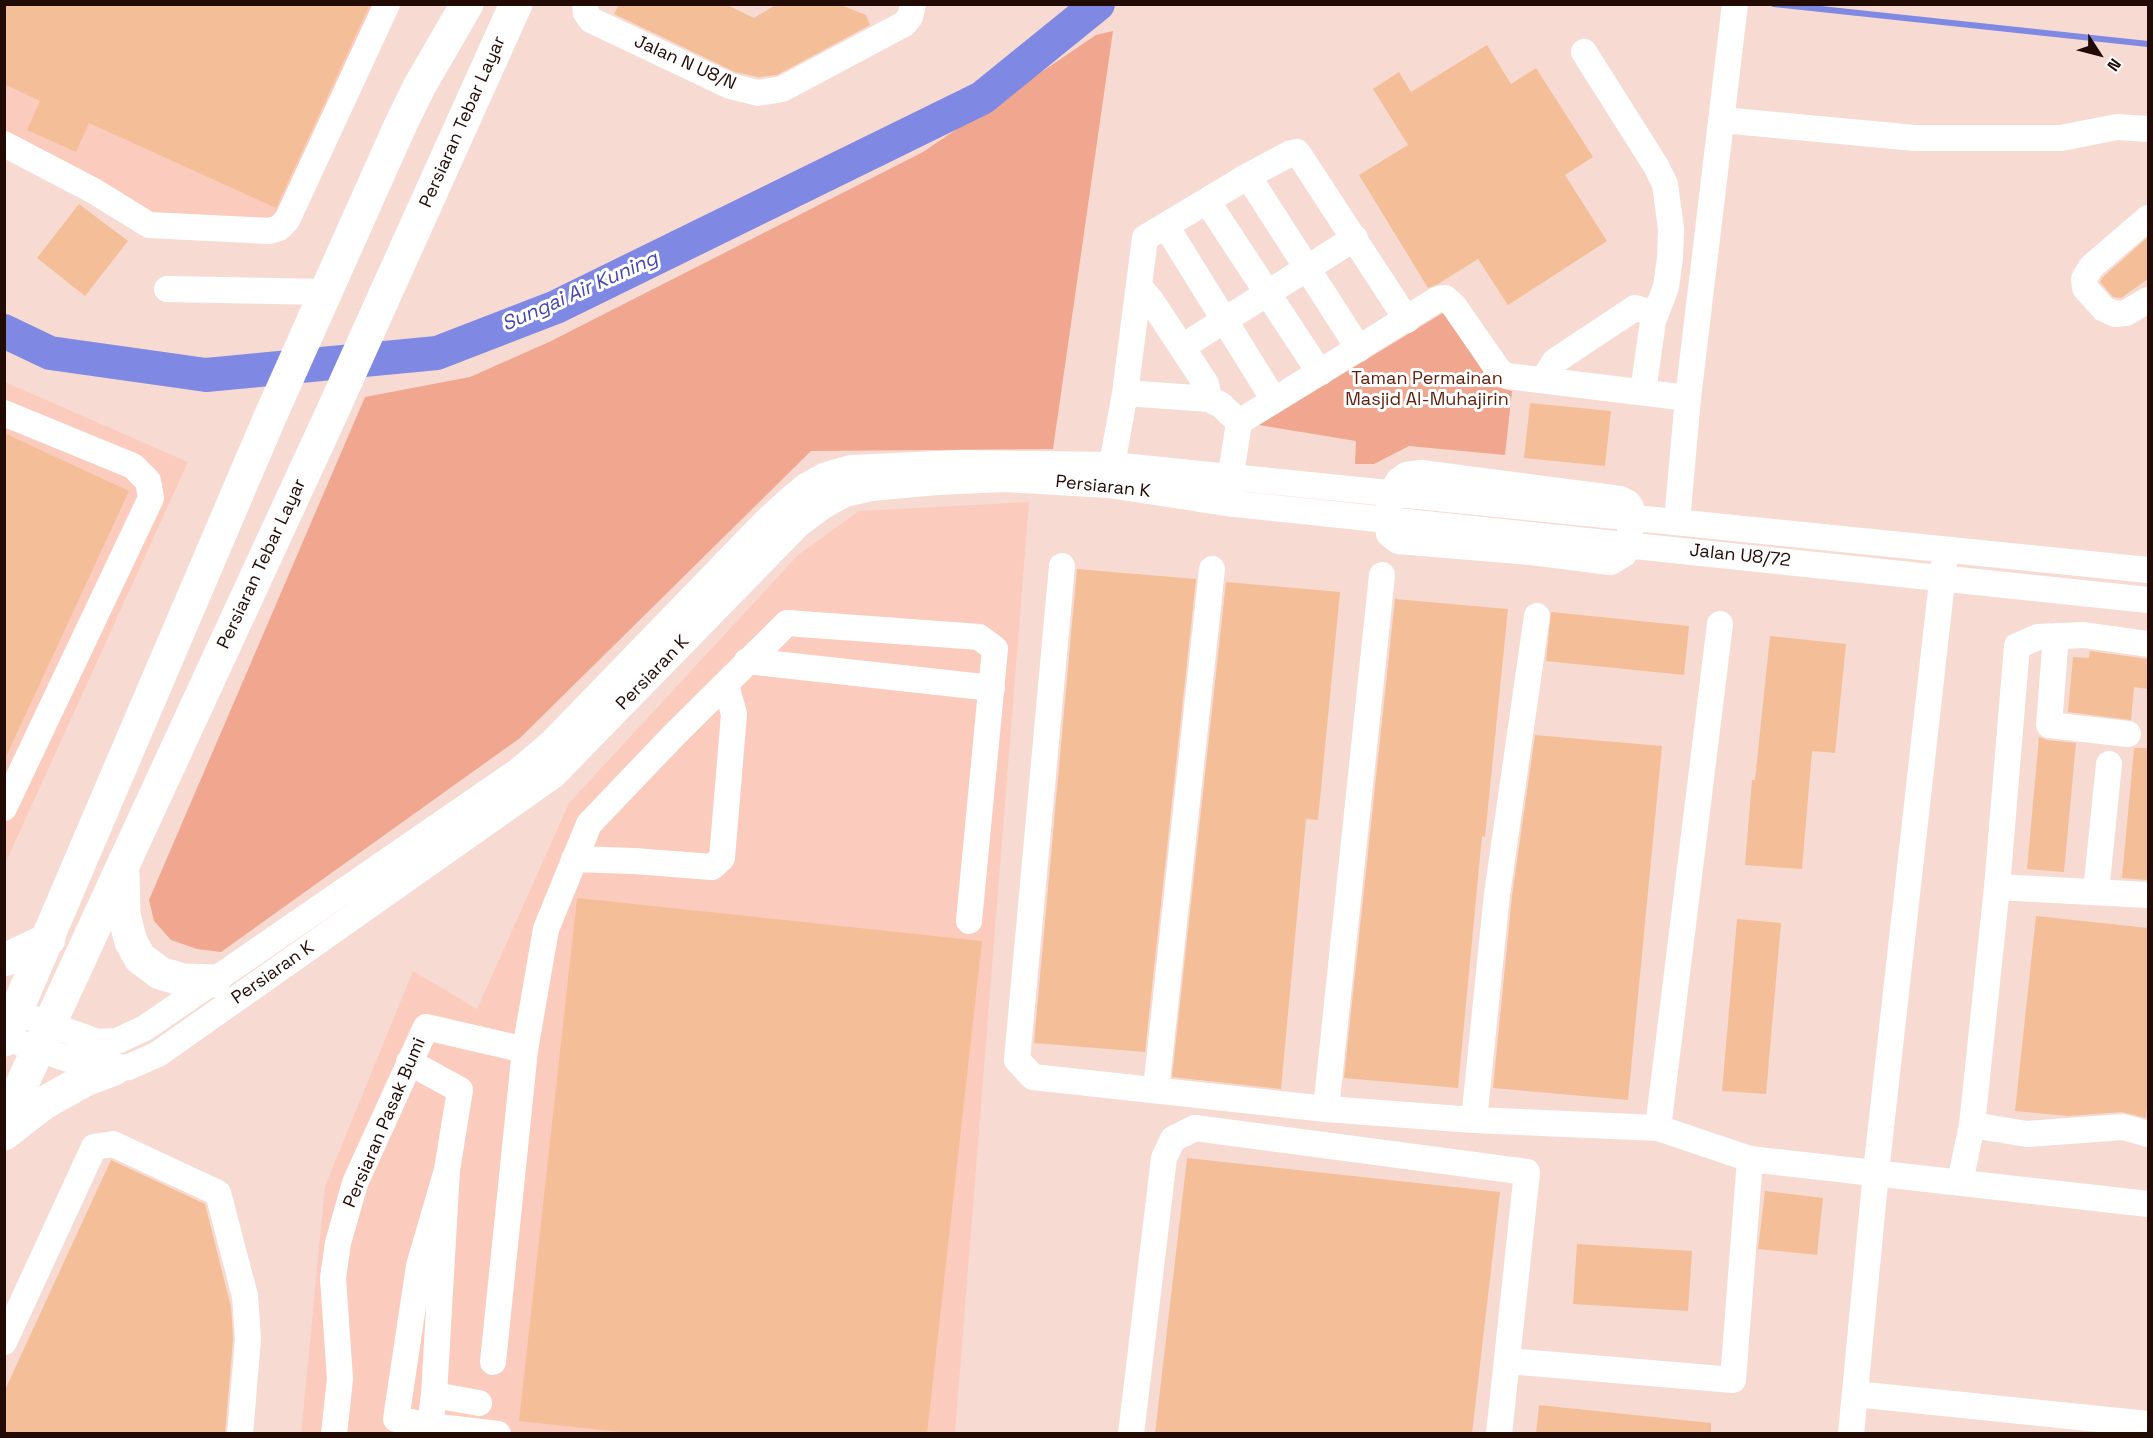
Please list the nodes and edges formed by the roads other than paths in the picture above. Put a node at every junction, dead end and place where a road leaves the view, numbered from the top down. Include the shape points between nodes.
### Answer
1 (387, 4) edge
2 (467, 4) edge
3 (516, 4) edge
4 (585, 4) edge
5 (913, 4) edge
6 (1735, 4) edge
7 (1584, 52) dead end
8 (1722, 120) junction
9 (2148, 129) edge
10 (4, 144) edge
11 (1248, 176) junction
12 (1207, 201) junction
13 (2148, 218) edge
14 (1166, 226) junction
15 (1355, 238) junction
16 (1308, 269) junction
17 (1139, 287) junction
18 (167, 289) dead end
19 (1268, 294) junction
20 (324, 299) junction
21 (2148, 300) edge
22 (1224, 320) junction
23 (1407, 320) junction
24 (1653, 321) junction
25 (1182, 347) junction
26 (1359, 349) junction
27 (1320, 373) junction
28 (1543, 380) junction
29 (1643, 392) junction
30 (1125, 393) junction
31 (1688, 398) junction
32 (1209, 399) junction
33 (1274, 400) junction
34 (4, 414) edge
35 (1239, 422) junction
36 (1110, 475) junction
37 (1230, 477) junction
38 (1391, 493) junction
39 (1226, 503) junction
40 (1332, 515) joint
41 (1632, 517) junction
42 (1387, 521) junction
43 (1677, 521) junction
44 (1628, 545) junction
45 (1946, 550) junction
46 (1062, 566) dead end
47 (1212, 569) dead end
48 (2148, 570) edge
49 (1382, 575) dead end
50 (1942, 580) junction
51 (2148, 600) edge
52 (1537, 616) dead end
53 (1720, 624) dead end
54 (2056, 636) junction
55 (2148, 644) edge
56 (747, 661) junction
57 (726, 685) junction
58 (992, 688) junction
59 (2012, 723) junction
60 (2049, 725) junction
61 (2128, 734) dead end
62 (2109, 764) dead end
63 (4, 808) edge
64 (574, 859) junction
65 (123, 867) junction
66 (1997, 887) junction
67 (2096, 892) junction
68 (2148, 895) edge
69 (969, 921) dead end
70 (49, 939) junction
71 (4, 960) edge
72 (214, 981) junction
73 (7, 1027) edge
74 (43, 1038) junction
75 (525, 1050) junction
76 (409, 1062) junction
77 (114, 1069) junction
78 (1156, 1090) junction
79 (1326, 1109) junction
80 (1474, 1120) junction
81 (4, 1123) edge
82 (1972, 1125) junction
83 (1658, 1128) junction
84 (2148, 1129) edge
85 (4, 1134) edge
86 (1750, 1159) junction
87 (447, 1170) junction
88 (1876, 1172) junction
89 (1960, 1182) junction
90 (2148, 1204) edge
91 (4, 1342) edge
92 (1508, 1361) junction
93 (493, 1362) dead end
94 (1855, 1394) junction
95 (434, 1395) junction
96 (479, 1402) dead end
97 (2047, 1424) edge
98 (2148, 1424) edge
99 (430, 1426) junction
100 (240, 1434) edge
101 (334, 1434) edge
102 (498, 1434) edge
103 (1131, 1434) edge
104 (1498, 1434) edge
105 (1851, 1434) edge

1 - 10 street via 287,220 279,228 269,231 149,225
2 - 20 main road via 400,126
3 - 65 main road, Persiaran Tebar Layar
4 - 5 street, Jalan N U8/N via 591,20 730,86 758,93 782,89 904,24
6 - 8 street
7 - 24 street via 1665,184 1670,258 1666,287
8 - 9 street via 1915,138 2061,138 2117,127
8 - 31 street
11 - 12 street
11 - 15 street via 1297,152
11 - 16 street
12 - 14 street
12 - 19 street
13 - 21 street via 2091,267 2084,279 2085,288 2104,309 2115,314 2126,313
14 - 17 street via 1146,238
14 - 22 street
15 - 16 street
15 - 23 street
16 - 19 street
16 - 26 street
17 - 25 street
17 - 30 street
18 - 20 street
19 - 22 street
19 - 27 street
20 - 70 main road via 270,417
22 - 25 street
22 - 33 street
23 - 26 street
23 - 28 street via 1444,298 1454,306 1498,371 1507,376
24 - 28 street via 1650,312 1635,308 1555,361
24 - 29 street
25 - 32 street via 1206,384
26 - 27 street
27 - 33 street
28 - 29 street
29 - 31 street
30 - 32 street
30 - 36 street
31 - 43 street
32 - 35 street
33 - 35 street
34 - 63 street via 133,466 148,480 151,498
35 - 37 street
36 - 37 street, Persiaran K
36 - 39 street, Persiaran K
36 - 72 street, Persiaran K via 961,463 876,466 851,468 806,486 767,520 551,743 518,771
36 - 77 street, Persiaran K via 871,488 823,506 799,524 554,775 158,1054
37 - 38 street, Persiaran K
37 - 39 street
38 - 41 street, Jalan U8/72
38 - 42 street
39 - 40 street, Persiaran K
40 - 42 street, Jalan U8/72
41 - 43 street, Jalan U8/72
41 - 44 street
42 - 44 street, Jalan U8/72
43 - 45 street, Jalan U8/72
44 - 50 street, Jalan U8/72
45 - 48 street, Jalan U8/72
45 - 50 street
46 - 78 street via 1017,1060 1033,1077
47 - 78 street
49 - 79 street
50 - 51 street, Jalan U8/72
50 - 88 street
52 - 80 street via 1497,894
53 - 83 street
54 - 55 street via 2084,635
54 - 59 street via 2038,637 2018,646
54 - 60 street
56 - 57 street
56 - 58 street
56 - 58 street via 787,622 979,637 995,649
57 - 64 street via 589,824
57 - 64 street via 734,714 722,858 711,867
58 - 69 street
59 - 60 street
59 - 66 street
60 - 61 street
62 - 67 street
64 - 75 street via 546,929
65 - 72 main road via 124,915 130,942 141,958 160,973 183,980
65 - 74 main road, Persiaran Tebar Layar
66 - 67 street
66 - 82 street
67 - 68 street
70 - 71 main road
70 - 73 main road
72 - 74 street, Persiaran K via 145,1028 117,1041
73 - 74 street
74 - 77 street, Persiaran K via 86,1065
74 - 81 main road, Persiaran Tebar Layar
75 - 76 street, Persiaran Pasak Bumi via 426,1027
75 - 93 street
76 - 87 street via 460,1090
76 - 101 street, Persiaran Pasak Bumi via 355,1184 338,1243 333,1278 340,1379
77 - 85 main road via 44,1103
78 - 79 street
79 - 80 street
80 - 83 street
82 - 84 street via 2027,1134 2123,1126
82 - 89 street
83 - 86 street
86 - 88 street
86 - 92 street via 1733,1380
87 - 95 street
87 - 99 street via 419,1266 396,1419
88 - 89 street
88 - 94 street
89 - 90 street
91 - 100 street via 94,1147 113,1144 218,1193 245,1296 248,1339
92 - 103 street via 1527,1172 1195,1128 1173,1138 1164,1158
92 - 104 street
94 - 97 street
94 - 105 street
95 - 96 street
95 - 99 street
97 - 98 street
99 - 102 street

